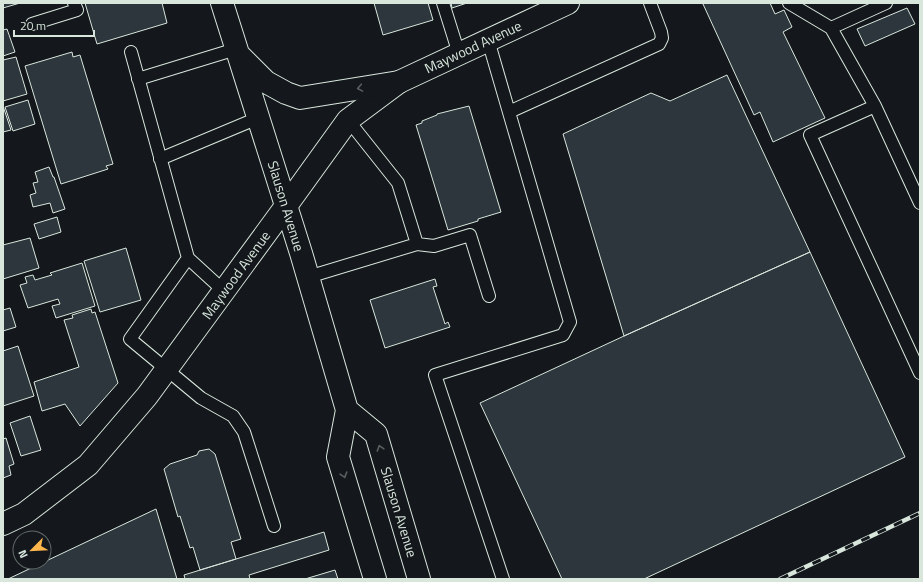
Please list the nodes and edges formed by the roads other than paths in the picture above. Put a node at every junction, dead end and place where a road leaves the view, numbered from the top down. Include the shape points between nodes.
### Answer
1 (74, 3) edge
2 (222, 3) edge
3 (443, 3) edge
4 (568, 3) edge
5 (650, 3) edge
6 (789, 3) edge
7 (886, 3) edge
8 (32, 24) dead end
9 (831, 28) junction
10 (488, 40) junction
11 (237, 51) junction
12 (130, 52) dead end
13 (459, 54) junction
14 (138, 80) junction
15 (399, 82) junction
16 (875, 106) junction
17 (509, 112) junction
18 (258, 118) junction
19 (348, 120) junction
20 (160, 159) junction
21 (920, 203) edge
22 (286, 206) junction
23 (417, 244) junction
24 (188, 258) junction
25 (308, 277) junction
26 (224, 291) junction
27 (489, 296) dead end
28 (167, 369) junction
29 (920, 373) edge
30 (347, 410) junction
31 (3, 524) edge
32 (274, 526) dead end
33 (375, 579) edge
34 (419, 579) edge
35 (503, 579) edge

1 - 8 lane via 76,10
2 - 11 main road, Slauson Avenue
3 - 13 lane
4 - 10 main road, Maywood Avenue
5 - 17 lane via 662,32 659,44
6 - 9 lane
7 - 9 lane
9 - 16 lane
10 - 13 main road, Maywood Avenue
10 - 17 lane
11 - 14 lane
15 -> 11 main road via 300,98 266,82
11 - 18 main road, Slauson Avenue
12 - 14 lane
13 - 15 main road, Maywood Avenue
14 - 20 lane
15 - 19 main road, Maywood Avenue
16 - 21 lane
16 - 29 lane via 810,136
17 - 35 lane via 570,322 563,335 435,375
18 - 20 lane
18 - 22 main road, Slauson Avenue
19 - 22 main road, Maywood Avenue
19 - 23 lane via 398,183
20 - 24 lane
22 - 25 main road, Slauson Avenue
22 - 26 main road, Maywood Avenue
23 - 25 lane
23 - 27 lane via 434,246 470,235
24 - 26 lane
24 - 28 lane via 130,339
25 - 30 main road, Slauson Avenue
26 - 28 main road, Maywood Avenue
28 - 31 main road, Maywood Avenue via 88,465 24,514
28 - 32 lane via 201,398 233,416 244,432
30 -> 33 main road, Slauson Avenue via 338,458
34 -> 30 main road, Slauson Avenue via 376,434

